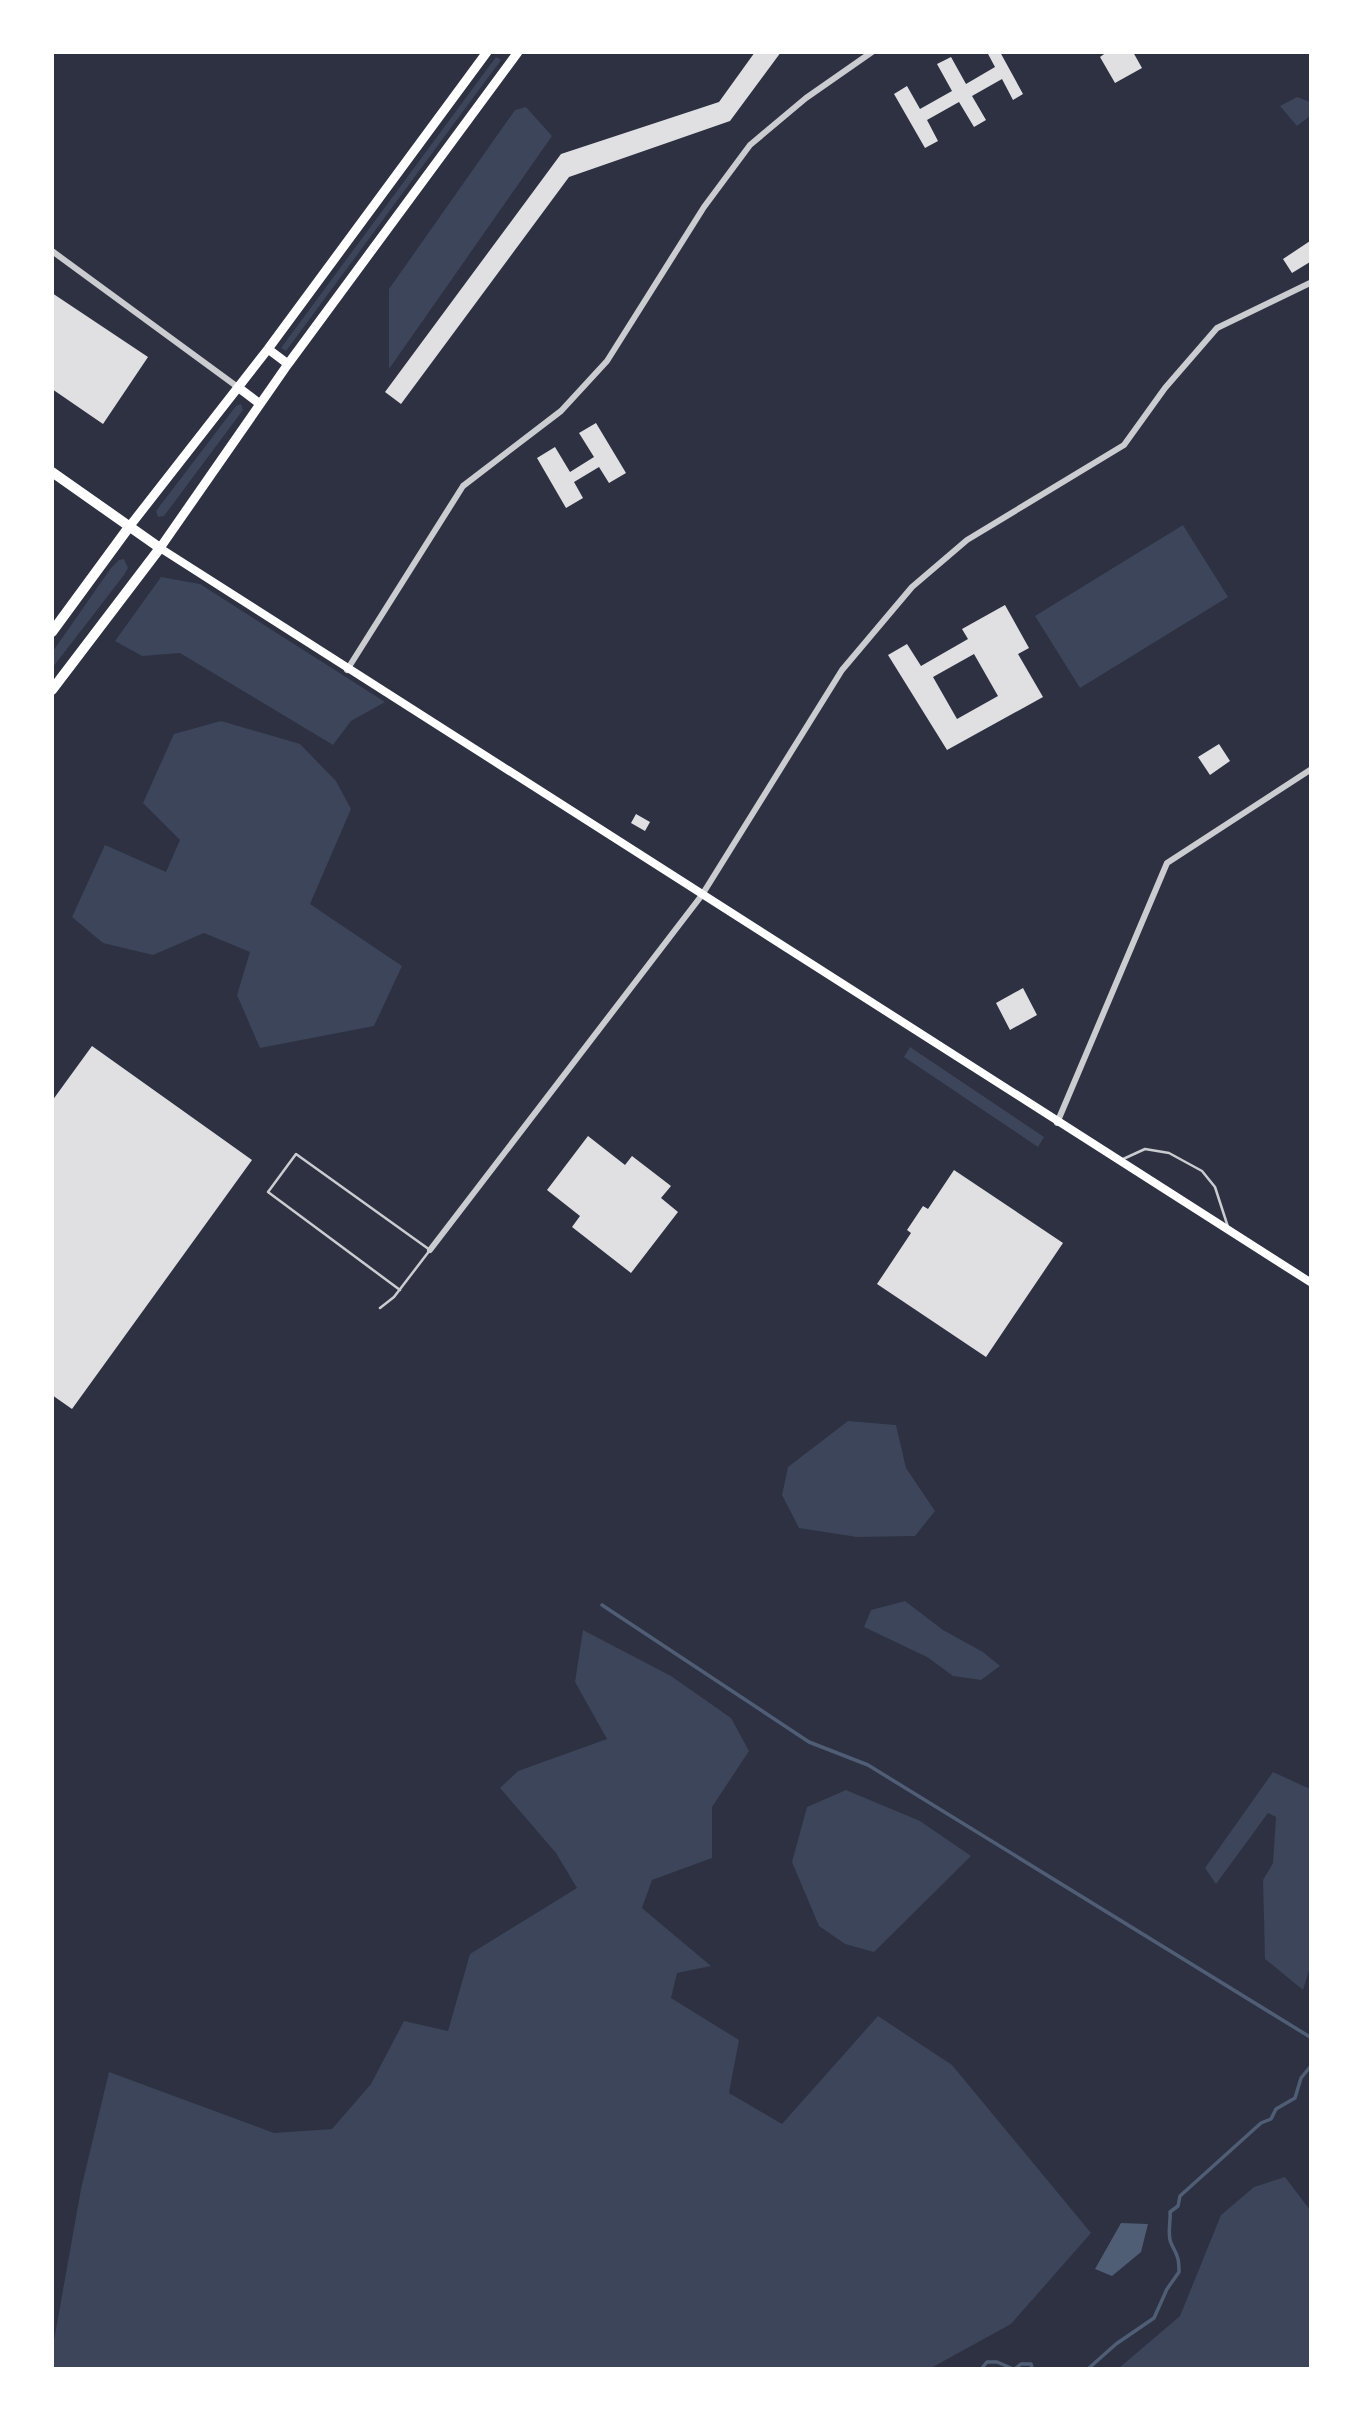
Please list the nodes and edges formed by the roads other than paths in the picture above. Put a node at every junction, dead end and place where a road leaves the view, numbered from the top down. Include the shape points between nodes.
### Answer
1 (487, 52) edge
2 (518, 52) edge
3 (872, 52) edge
4 (52, 251) edge
5 (1311, 283) edge
6 (268, 349) junction
7 (288, 364) junction
8 (239, 388) junction
9 (260, 404) junction
10 (52, 472) edge
11 (129, 527) junction
12 (160, 548) junction
13 (52, 632) edge
14 (346, 670) junction
15 (52, 690) edge
16 (1311, 771) edge
17 (702, 895) junction
18 (1057, 1123) junction
19 (1118, 1161) junction
20 (1229, 1231) junction
21 (430, 1250) junction
22 (1311, 1282) edge
23 (400, 1290) junction
24 (380, 1308) dead end

1 - 6 main road
2 - 7 main road
3 - 14 street via 750,145 704,207 607,361 561,411 463,486
4 - 8 street
5 - 17 street via 1217,328 1124,445 967,540 912,587 842,670
6 - 7 main road
6 - 8 main road
7 - 9 main road
8 - 9 main road
8 - 11 main road
9 - 12 main road
10 - 11 highway
11 - 12 highway
11 - 13 highway
12 - 14 main road
12 - 15 highway
14 - 17 main road
16 - 18 street via 1167,863
17 - 18 main road
17 - 21 street
18 - 19 main road
19 - 20 main road
19 - 20 lane via 1145,1149 1169,1153 1202,1171 1215,1187
20 - 22 main road
21 - 23 lane
21 - 23 lane via 296,1154 268,1192
23 - 24 lane

